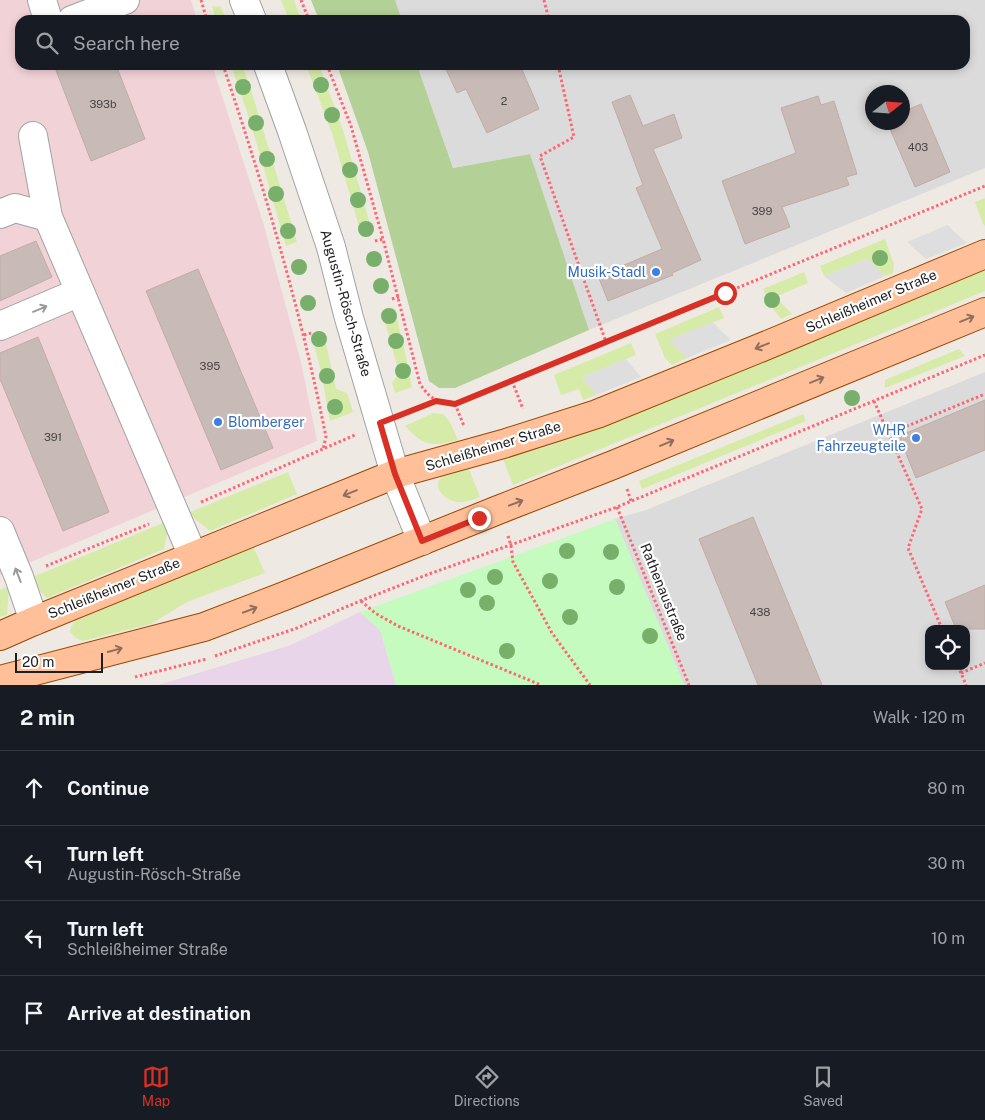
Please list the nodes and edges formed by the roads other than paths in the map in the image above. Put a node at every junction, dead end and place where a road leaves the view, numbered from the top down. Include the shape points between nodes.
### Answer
1 (42, 0) edge
2 (125, 0) edge
3 (244, 0) edge
4 (46, 15) edge
5 (85, 15) edge
6 (250, 15) edge
7 (270, 70) edge
8 (33, 136) dead end
9 (0, 214) edge
10 (48, 218) junction
11 (985, 254) edge
12 (80, 292) junction
13 (985, 312) edge
14 (0, 326) edge
15 (395, 474) junction
16 (0, 531) edge
17 (422, 541) junction
18 (193, 556) junction
19 (34, 620) junction
20 (0, 636) edge
21 (0, 680) edge

1 - 4 street
2 - 5 street
3 - 6 street
7 - 15 street, Augustin-Rösch-Straße via 331,247
8 - 10 street
9 - 10 street via 16,208
10 - 12 street
11 -> 15 main road, Schleißheimer Straße via 597,414
14 -> 12 street
12 - 18 street
17 -> 13 main road
15 - 17 street, Augustin-Rösch-Straße
15 -> 18 main road, Schleißheimer Straße
19 -> 16 street
21 -> 17 main road via 204,627
18 - 19 main road, Schleißheimer Straße
19 - 20 main road, Schleißheimer Straße

